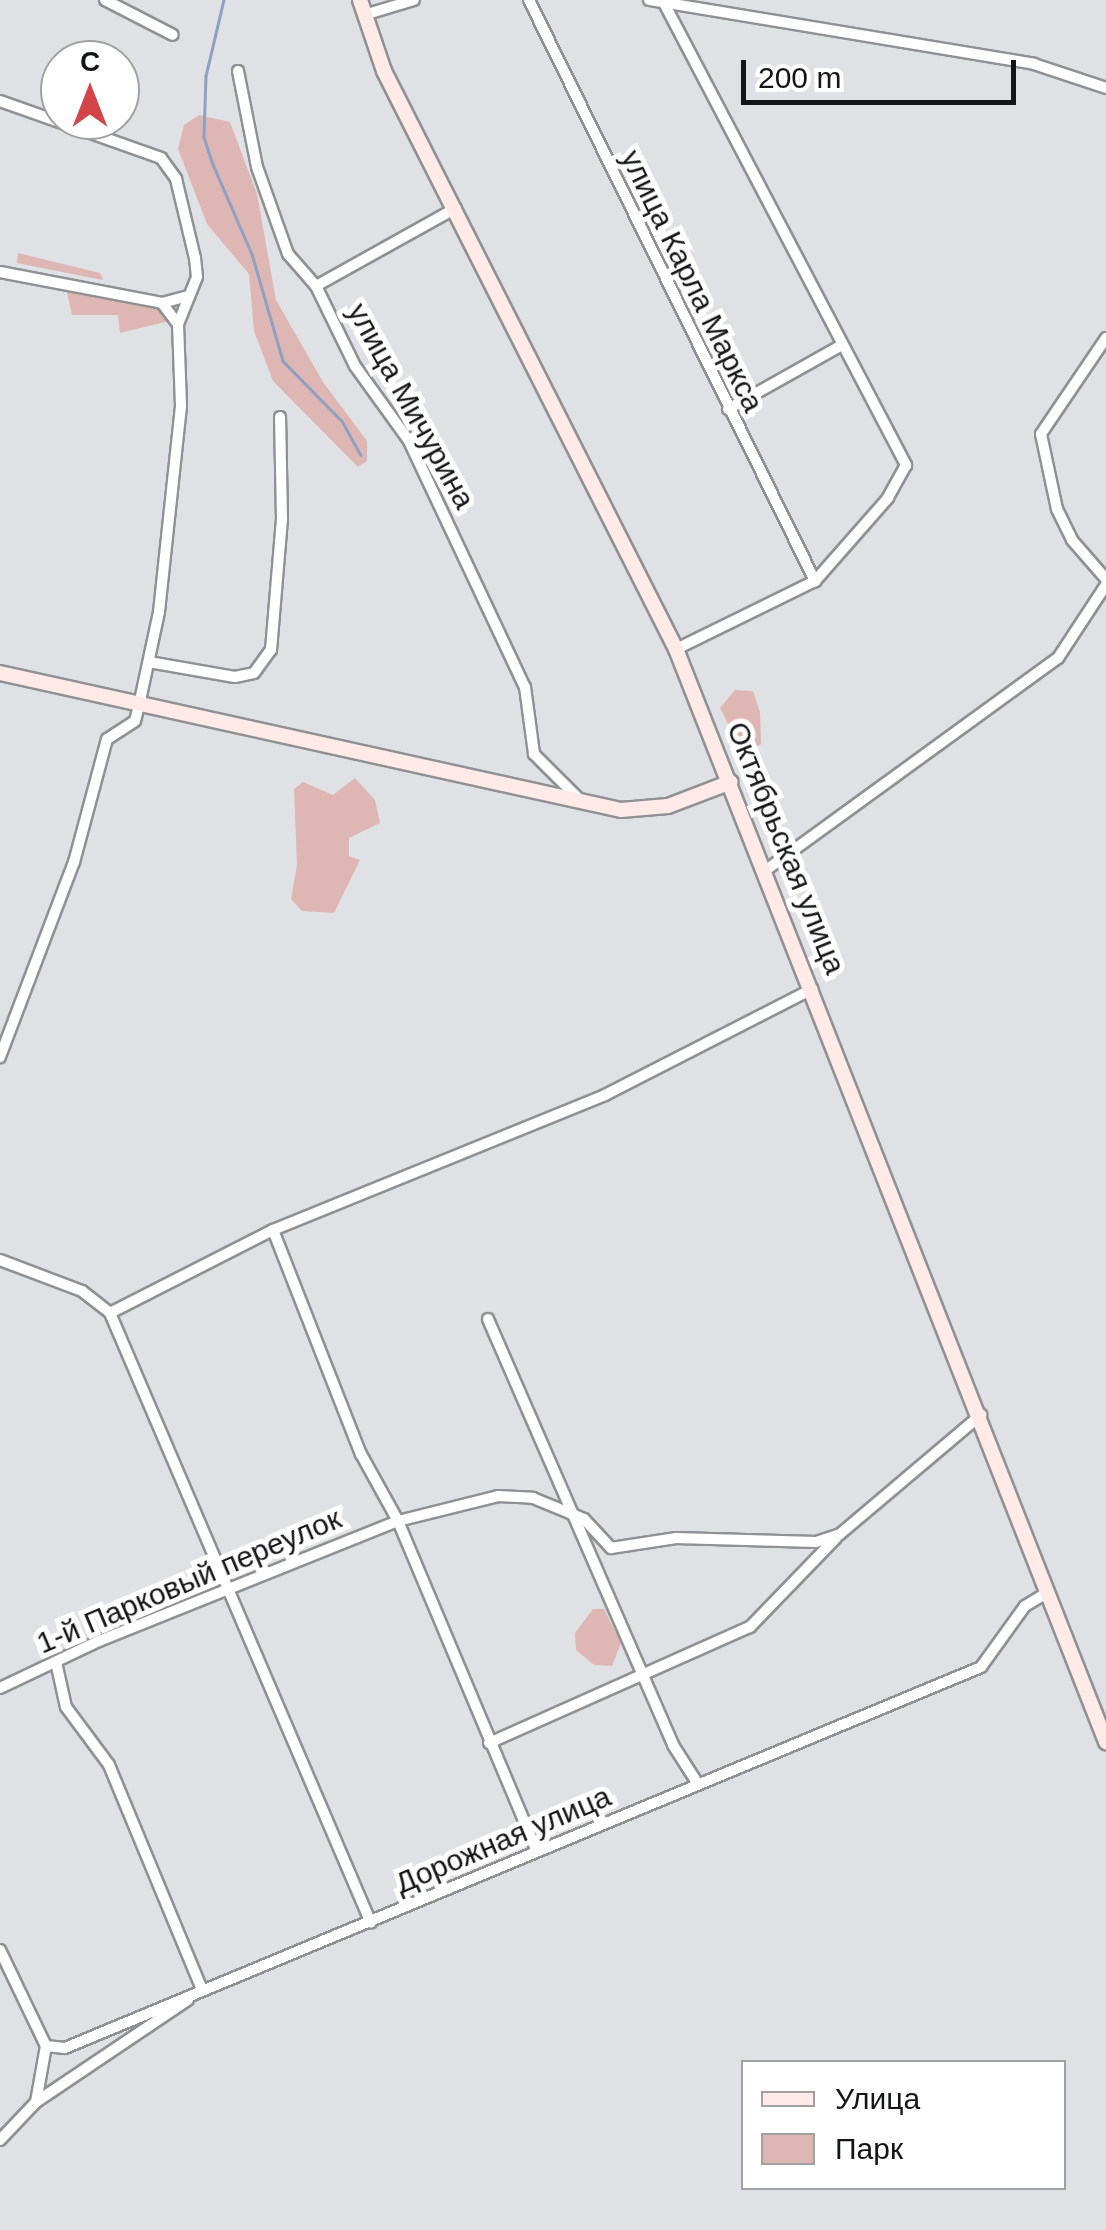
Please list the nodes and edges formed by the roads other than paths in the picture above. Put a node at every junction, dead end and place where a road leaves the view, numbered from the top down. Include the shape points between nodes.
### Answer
1 (106, 0) edge
2 (414, 0) edge
3 (529, 0) edge
4 (649, 0) edge
5 (664, 2) junction
6 (362, 8) edge
7 (173, 35) dead end
8 (238, 71) dead end
9 (1105, 87) edge
10 (0, 101) edge
11 (456, 208) junction
12 (0, 272) edge
13 (316, 286) junction
14 (189, 296) junction
15 (162, 303) junction
16 (178, 324) junction
17 (1106, 338) edge
18 (842, 345) junction
19 (728, 409) junction
20 (280, 417) dead end
21 (815, 581) junction
22 (1106, 582) edge
23 (676, 649) junction
24 (150, 662) junction
25 (0, 673) edge
26 (140, 704) junction
27 (731, 782) junction
28 (588, 804) junction
29 (766, 870) junction
30 (813, 988) junction
31 (0, 1057) edge
32 (273, 1230) junction
33 (0, 1260) edge
34 (110, 1313) junction
35 (488, 1319) dead end
36 (982, 1415) junction
37 (575, 1515) junction
38 (398, 1522) junction
39 (840, 1534) junction
40 (227, 1588) junction
41 (1048, 1592) junction
42 (56, 1662) junction
43 (643, 1674) junction
44 (0, 1688) edge
45 (1106, 1742) edge
46 (490, 1743) junction
47 (698, 1784) junction
48 (538, 1851) junction
49 (371, 1923) junction
50 (0, 1950) edge
51 (204, 1988) junction
52 (46, 2046) junction
53 (36, 2102) junction
54 (0, 2140) edge

1 - 7 street
2 - 6 street
3 - 19 street, улица Карла Маркса
4 - 5 street
5 - 9 street via 1034,64
5 - 18 street
6 - 11 street, Октябрьская улица via 384,71
8 - 13 street, улица Мичурина via 258,167 288,254
10 - 14 street via 161,158 176,179 195,258
11 - 13 street
11 - 23 street, Октябрьская улица
12 - 15 street
13 - 28 street, улица Мичурина via 355,366 409,441 464,555 525,687 534,754
14 - 15 street
14 - 16 street
15 - 16 street
16 - 24 street via 181,406
17 - 22 street via 1041,434 1057,510
18 - 19 street
18 - 21 street via 906,464 888,498
19 - 21 street, улица Карла Маркса
20 - 24 street via 282,519 271,650 254,673 235,678
21 - 23 street
22 - 29 street via 1058,658
23 - 27 street, Октябрьская улица
24 - 26 street
25 - 26 street
26 - 28 street
26 - 31 street via 134,721 107,739 74,862
27 - 28 street via 648,810
27 - 29 street, Октябрьская улица
29 - 30 street, Октябрьская улица
30 - 32 street via 605,1095
30 - 36 street, Октябрьская улица
32 - 34 street
32 - 38 street via 361,1454
33 - 34 street via 82,1292
34 - 40 street
35 - 37 street
36 - 39 street
36 - 41 street, Октябрьская улица
37 - 38 street, 1-й Парковый переулок via 533,1498 498,1496
37 - 39 street via 612,1548 676,1538 793,1545
37 - 43 street
38 - 40 street, 1-й Парковый переулок
38 - 46 street
39 - 43 street via 750,1627
40 - 42 street, 1-й Парковый переулок
40 - 49 street
41 - 45 street, Октябрьская улица
41 - 47 street, Дорожная улица via 1025,1606 981,1666
42 - 44 street, 1-й Парковый переулок
42 - 51 street via 66,1707 108,1765
43 - 46 street
43 - 47 street
46 - 48 street
47 - 48 street, Дорожная улица
48 - 49 street, Дорожная улица
49 - 51 street, Дорожная улица
50 - 52 street
51 - 52 street, Дорожная улица via 65,2048
51 - 53 street
52 - 53 street
53 - 54 street

